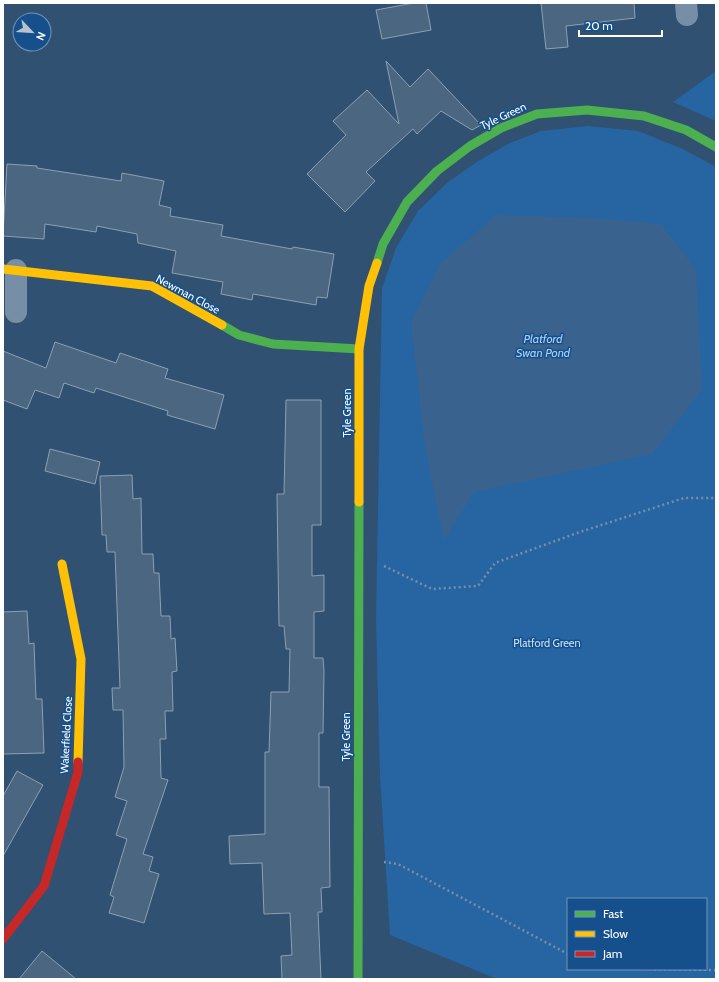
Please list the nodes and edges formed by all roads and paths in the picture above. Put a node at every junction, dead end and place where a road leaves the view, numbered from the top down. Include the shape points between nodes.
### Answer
1 (716, 147) edge
2 (10, 270) edge
3 (16, 312) dead end
4 (359, 349) junction
5 (716, 498) edge
6 (358, 554) junction
7 (62, 564) dead end
8 (358, 858) junction
9 (3, 939) edge
10 (567, 953) edge
11 (358, 979) edge

1 - 4 street, Tyle Green via 686,130 644,116 587,110 537,114 501,128 470,146 437,171 407,202 383,244 369,286
2 - 3 street
2 - 4 street, Newman Close via 152,286 239,335 273,344
4 - 6 street, Tyle Green
5 - 6 path via 684,498 495,563 478,586 432,589
6 - 8 street, Tyle Green
7 - 9 street, Wakerfield Close via 81,659 78,772 44,886
8 - 10 path via 398,864
8 - 11 street, Tyle Green

